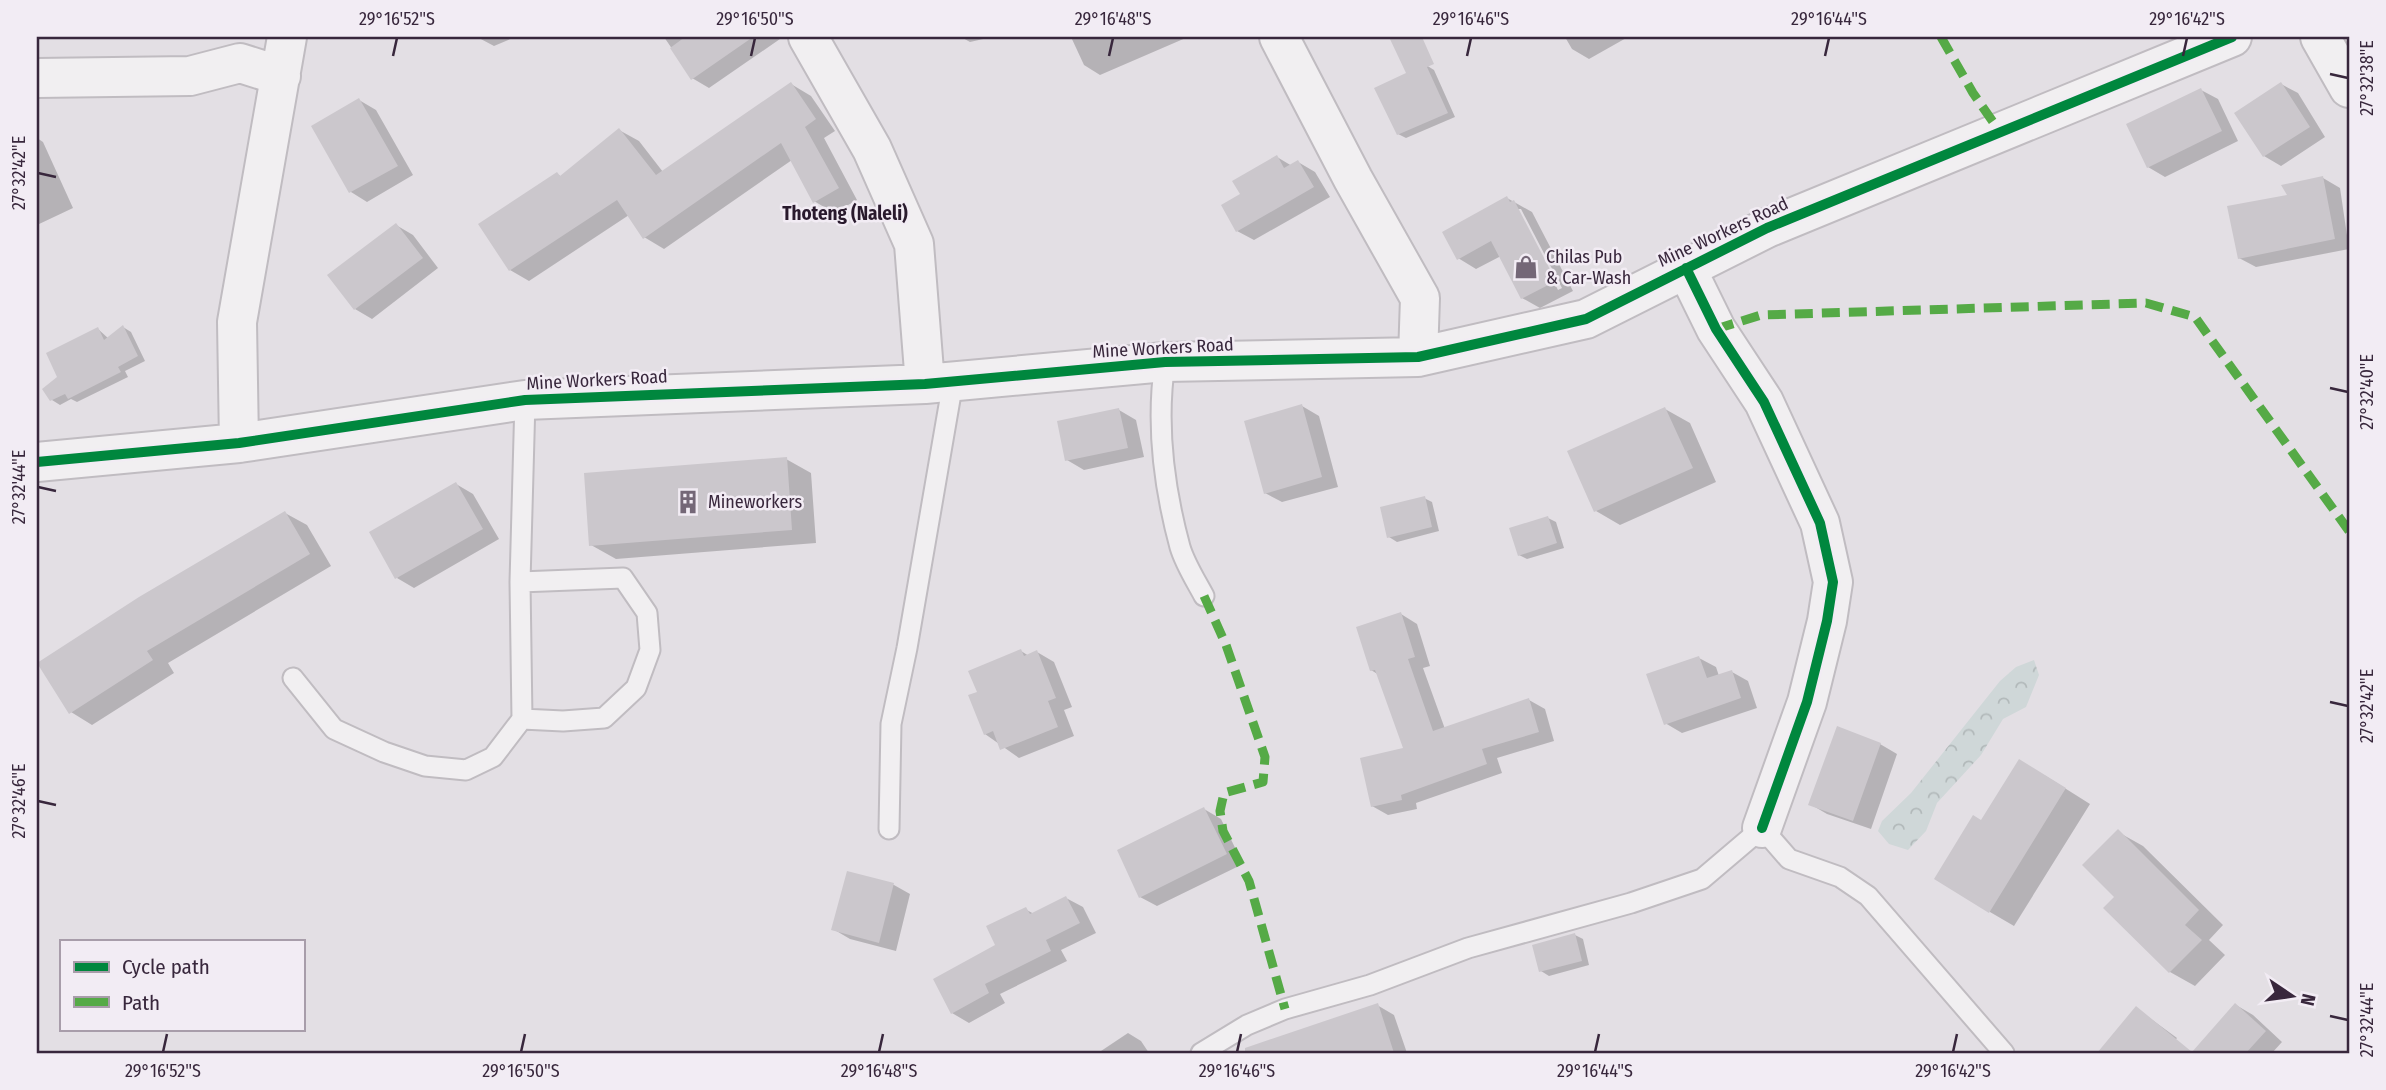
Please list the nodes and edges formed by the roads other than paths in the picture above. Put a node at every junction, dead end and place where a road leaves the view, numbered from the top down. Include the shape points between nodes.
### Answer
1 (287, 37) edge
2 (808, 37) edge
3 (1279, 37) edge
4 (2232, 37) edge
5 (2320, 37) edge
6 (281, 76) junction
7 (37, 78) edge
8 (2349, 88) edge
9 (1686, 268) junction
10 (1418, 356) junction
11 (1165, 362) junction
12 (939, 383) junction
13 (524, 400) junction
14 (239, 443) junction
15 (37, 462) edge
16 (520, 582) junction
17 (1204, 596) dead end
18 (293, 678) dead end
19 (522, 719) junction
20 (1762, 828) junction
21 (889, 829) dead end
22 (1201, 1053) edge
23 (2004, 1053) edge

1 - 6 street
2 - 12 street via 872,149 914,244
3 - 10 street via 1420,298
4 - 9 street, Mine Workers Road via 1767,228
5 - 8 street
6 - 7 street via 240,63 190,76
6 - 14 street via 237,322
9 - 10 street, Mine Workers Road via 1586,319
9 - 20 street via 1716,329 1764,402 1820,523 1833,582 1807,702
10 - 11 street, Mine Workers Road
11 - 12 street, Mine Workers Road
11 - 17 lane via 1160,397 1166,479 1181,549
12 - 13 street, Mine Workers Road
12 - 21 lane via 907,648 891,724
13 - 14 street, Mine Workers Road
13 - 16 lane
14 - 15 street, Mine Workers Road
16 - 19 lane
16 - 19 lane via 623,578 647,613 650,650 636,688 604,718
18 - 19 lane via 334,729 425,766 466,770 493,757
20 - 22 lane via 1702,879 1468,948 1370,985 1285,1009
20 - 23 lane via 1788,859 1840,877 1868,897

